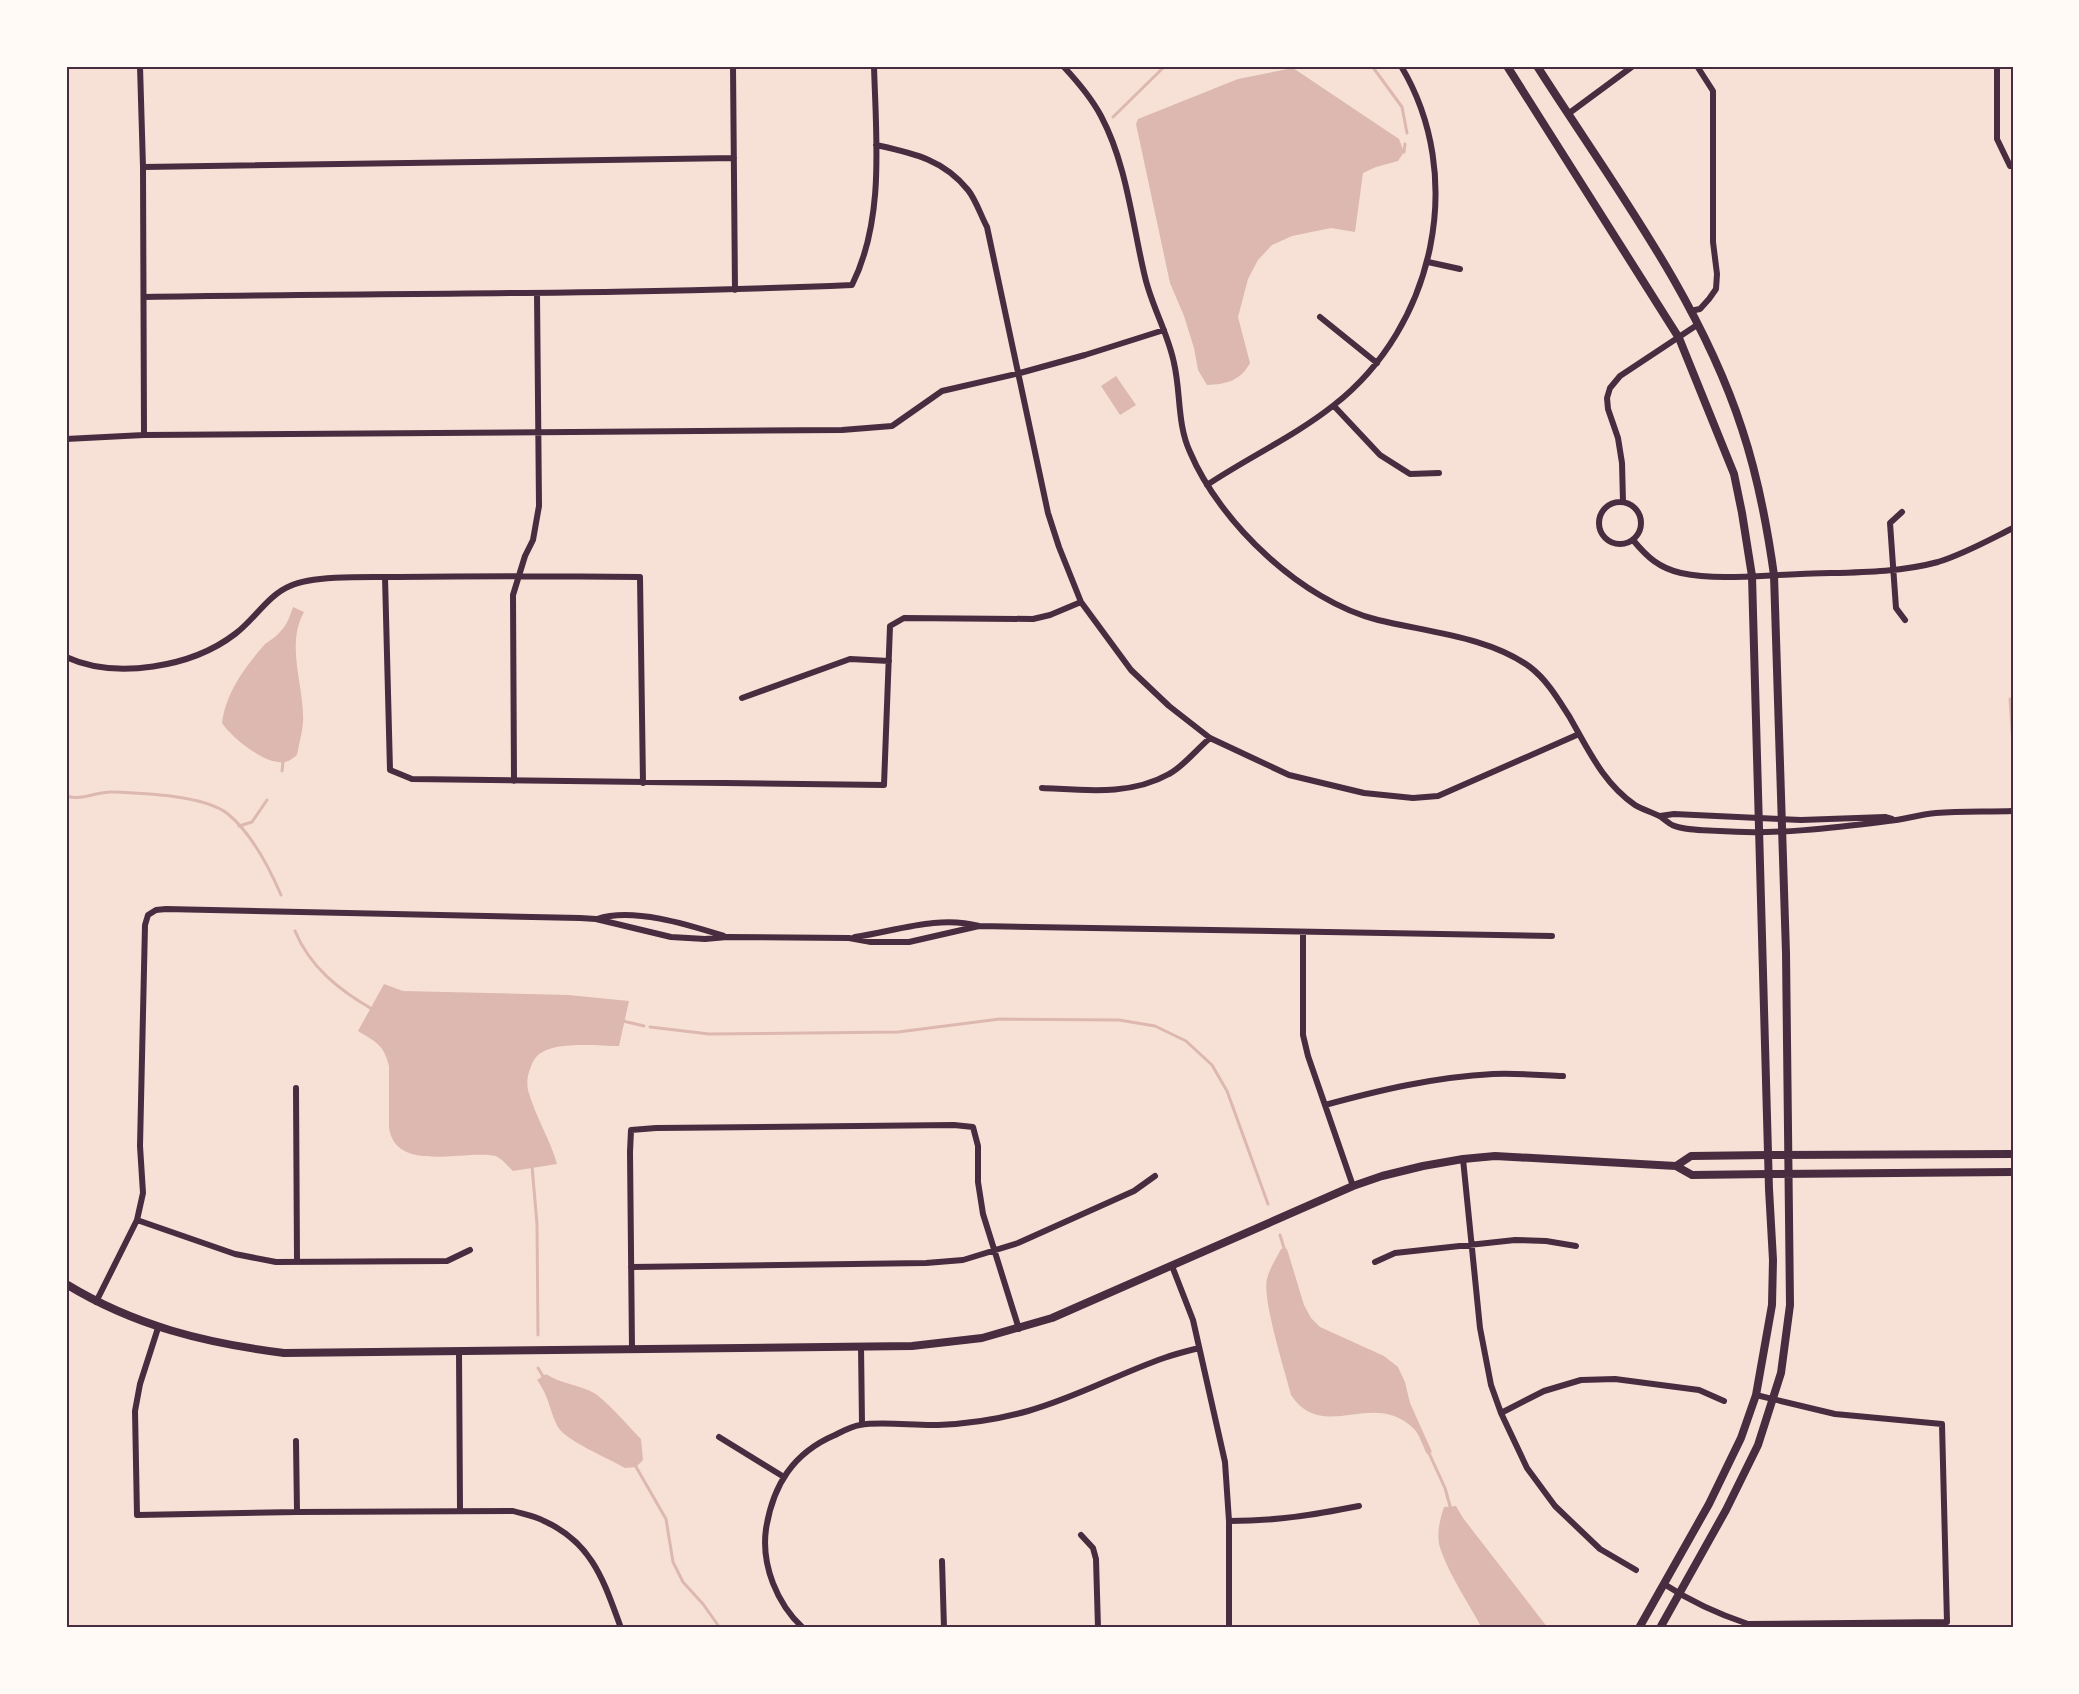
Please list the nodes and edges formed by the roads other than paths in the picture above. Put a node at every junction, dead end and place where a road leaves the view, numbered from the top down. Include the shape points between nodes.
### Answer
1 (140, 66) edge
2 (733, 66) edge
3 (874, 66) edge
4 (1063, 66) edge
5 (1401, 66) edge
6 (1507, 66) edge
7 (1537, 66) edge
8 (1633, 66) edge
9 (1697, 66) edge
10 (1997, 66) edge
11 (1568, 114) junction
12 (876, 145) junction
13 (734, 159) junction
14 (2010, 166) dead end
15 (144, 167) junction
16 (1428, 262) junction
17 (1460, 269) dead end
18 (735, 290) junction
19 (537, 294) junction
20 (144, 297) junction
21 (1690, 311) junction
22 (1320, 317) dead end
23 (1697, 325) junction
24 (1164, 330) junction
25 (1679, 338) junction
26 (1377, 363) junction
27 (1020, 373) junction
28 (1334, 406) junction
29 (539, 432) junction
30 (144, 435) junction
31 (66, 439) edge
32 (1439, 473) dead end
33 (1207, 485) junction
34 (1623, 502) junction
35 (1902, 512) dead end
36 (2013, 528) edge
37 (1633, 540) junction
38 (1893, 570) junction
39 (1774, 575) junction
40 (520, 576) junction
41 (1752, 576) junction
42 (385, 577) junction
43 (1081, 602) junction
44 (1905, 620) dead end
45 (66, 657) edge
46 (889, 661) junction
47 (742, 698) dead end
48 (1579, 734) junction
49 (1210, 738) junction
50 (514, 781) junction
51 (643, 783) junction
52 (1042, 788) dead end
53 (2013, 811) edge
54 (1660, 816) junction
55 (1760, 819) junction
56 (1782, 819) junction
57 (1895, 820) junction
58 (1782, 831) junction
59 (1760, 832) junction
60 (596, 919) junction
61 (979, 926) junction
62 (1304, 932) junction
63 (1552, 936) dead end
64 (727, 937) junction
65 (849, 938) junction
66 (1563, 1076) dead end
67 (296, 1088) dead end
68 (1325, 1105) junction
69 (1983, 1154) junction
70 (2013, 1154) edge
71 (1768, 1155) junction
72 (1788, 1155) junction
73 (1463, 1159) junction
74 (1676, 1166) junction
75 (1983, 1172) junction
76 (2013, 1172) edge
77 (1769, 1174) junction
78 (1787, 1174) junction
79 (1155, 1176) dead end
80 (1353, 1186) junction
81 (137, 1220) junction
82 (1471, 1245) junction
83 (1576, 1246) dead end
84 (470, 1250) dead end
85 (994, 1251) junction
86 (297, 1262) junction
87 (1375, 1262) dead end
88 (1172, 1266) junction
89 (631, 1267) junction
90 (66, 1284) edge
91 (96, 1302) junction
92 (158, 1328) junction
93 (1019, 1329) junction
94 (861, 1346) junction
95 (1199, 1348) junction
96 (632, 1349) junction
97 (459, 1352) junction
98 (1756, 1395) junction
99 (1772, 1400) junction
100 (1724, 1401) dead end
101 (1501, 1413) junction
102 (862, 1424) junction
103 (719, 1437) dead end
104 (296, 1441) dead end
105 (784, 1477) junction
106 (1359, 1506) dead end
107 (460, 1510) junction
108 (297, 1512) junction
109 (1229, 1521) junction
110 (1081, 1535) dead end
111 (942, 1561) dead end
112 (1636, 1570) dead end
113 (1664, 1584) junction
114 (1679, 1594) junction
115 (621, 1628) edge
116 (803, 1628) edge
117 (944, 1628) edge
118 (1098, 1628) edge
119 (1229, 1628) edge
120 (1639, 1628) edge
121 (1660, 1628) edge

1 - 15 street
2 - 13 street
3 - 12 street
4 - 24 street via 1083,88 1112,139 1152,304
5 - 16 street via 1426,123 1434,160 1436,213
6 - 25 main road
7 - 11 main road
8 - 11 street
9 - 21 street via 1713,92 1713,242 1717,274 1716,289 1709,299 1700,309
10 - 14 street via 1997,138
11 - 21 main road via 1644,228
12 - 18 street via 870,229 862,266 852,285
12 - 27 street via 910,152 941,165 968,190 987,228
13 - 15 street
13 - 18 street
15 - 20 street
16 - 17 street
16 - 26 street via 1410,311
18 - 19 street
19 - 20 street
19 - 29 street
20 - 30 street
21 - 23 main road
22 - 26 street
23 - 25 street
23 - 39 main road via 1742,426 1765,514
24 - 27 street
24 - 33 street via 1175,364 1182,429
25 - 34 street via 1620,376 1610,388 1608,410 1618,438
25 - 41 main road via 1734,474
26 - 28 street
27 - 29 street via 942,391 892,426 842,430
27 - 43 street via 1048,513
28 - 32 street via 1380,455 1410,474
28 - 33 street
29 - 30 street
29 - 40 street via 537,525
30 - 31 street
33 - 48 street via 1234,521 1278,567 1326,598 1363,615 1508,652 1541,676
34 - 37 street via 1633,506 1641,519
34 - 37 street via 1608,505 1598,525 1602,536 1617,545
35 - 38 street via 1890,523
36 - 38 street via 1938,562
37 - 41 street via 1649,559 1679,573 1702,577
38 - 39 street
38 - 44 street via 1896,608
39 - 41 street
39 - 56 main road
40 - 42 street
40 - 50 street via 513,595
40 - 51 street via 640,577
41 - 55 main road
42 - 45 street via 311,580 289,586 235,634 171,663 146,669 109,668
42 - 50 street via 390,770 412,780
43 - 46 street via 1033,619 904,618 890,626
43 - 49 street via 1131,670
46 - 47 street via 850,659
46 - 51 street via 884,785
48 - 49 street via 1438,796 1413,798 1364,793 1289,775
48 - 54 street via 1612,785 1638,807
49 - 52 street via 1169,774 1130,789
50 - 51 street
53 - 57 street via 1932,813
54 - 55 street
54 - 59 street via 1672,825 1694,830
55 - 56 street
55 - 59 main road
56 - 57 street
56 - 58 main road
57 - 58 street
58 - 59 street
58 - 72 main road
59 - 71 main road
60 - 64 street via 671,937
60 - 64 street via 655,917
60 - 81 street via 166,909 152,912 145,925 140,1146 143,1193
61 - 62 street
61 - 65 street via 965,922 930,923
61 - 65 street via 909,942
62 - 63 street
62 - 68 street via 1303,1035
64 - 65 street
66 - 68 street via 1495,1074 1441,1078
67 - 86 street
68 - 80 street
69 - 70 main road
69 - 72 main road
69 - 75 main road
71 - 72 main road
71 - 74 street via 1690,1156
71 - 77 main road
72 - 78 main road
73 - 74 street via 1527,1157
73 - 80 street
73 - 82 street
74 - 77 street via 1692,1175
75 - 76 main road
75 - 78 main road
77 - 78 main road
77 - 98 main road via 1772,1305
78 - 99 main road via 1790,1305 1781,1372
79 - 85 street via 1134,1191
80 - 88 street
81 - 86 street via 257,1259
81 - 91 street
82 - 83 street via 1515,1240
82 - 87 street via 1395,1253
82 - 101 street via 1480,1328
84 - 86 street via 447,1261
85 - 89 street via 963,1260 926,1263
85 - 89 street via 982,1214 978,1146 973,1127 632,1130
85 - 93 street
88 - 93 street
88 - 95 street
89 - 96 street
90 - 91 street
91 - 92 street
92 - 97 street via 208,1341 284,1353
92 - 108 street via 135,1411 137,1515
93 - 94 street via 948,1343
94 - 96 street
94 - 102 street
95 - 102 street via 1164,1357 1076,1395 1027,1411 940,1425
95 - 109 street via 1225,1462
96 - 97 street
97 - 107 street
98 - 99 street
98 - 113 main road via 1741,1438 1709,1504
99 - 114 main road via 1758,1445
99 - 114 street via 1835,1414 1942,1424 1947,1622 1748,1624
100 - 101 street via 1699,1390 1615,1379 1581,1380 1544,1391
101 - 112 street via 1527,1468 1555,1506 1600,1549
102 - 105 street via 809,1449
103 - 105 street
104 - 108 street
105 - 116 street via 770,1511 766,1553 784,1607
106 - 109 street via 1270,1521
107 - 108 street
107 - 115 street via 513,1511 565,1532 594,1562
109 - 119 street
110 - 118 street via 1093,1548 1096,1559
111 - 117 street
113 - 114 street
113 - 120 main road
114 - 121 main road

